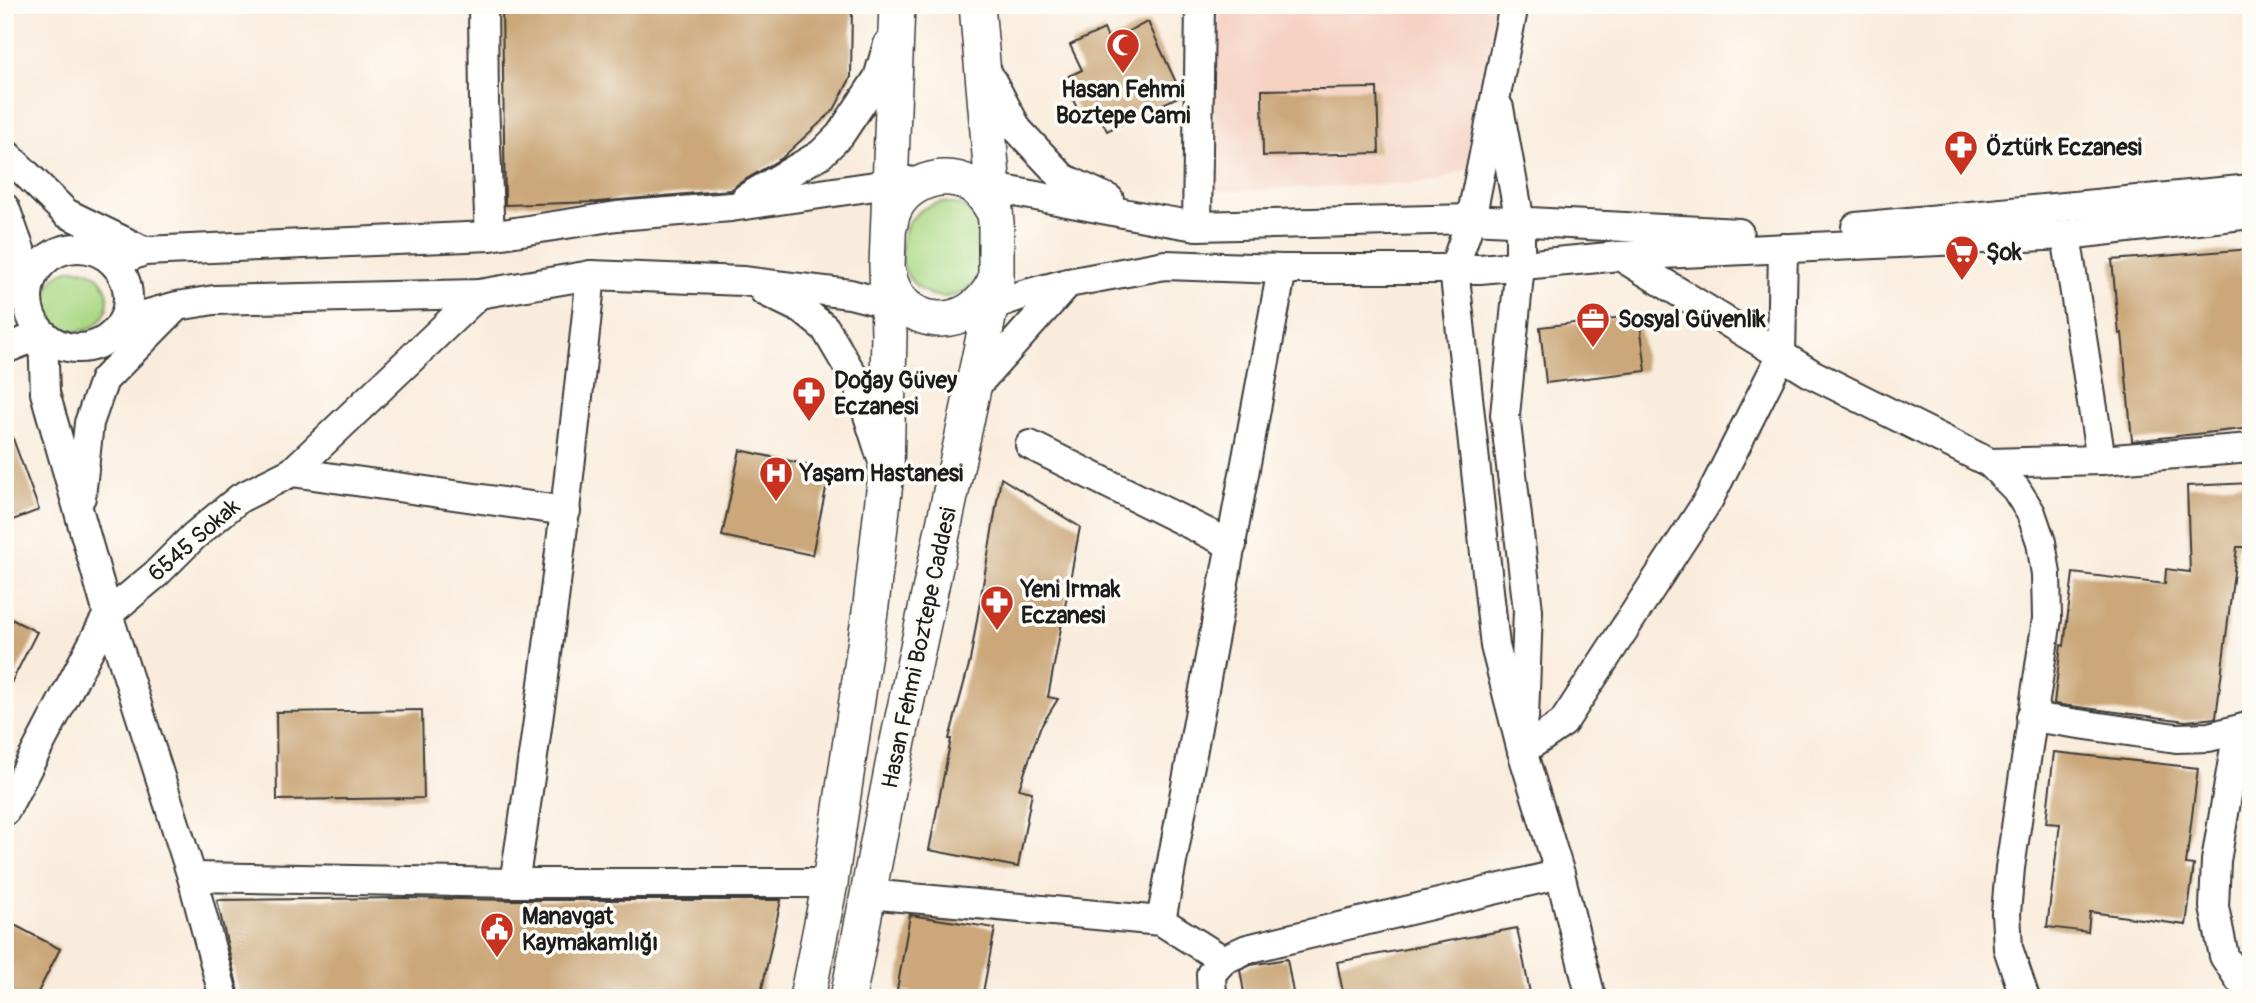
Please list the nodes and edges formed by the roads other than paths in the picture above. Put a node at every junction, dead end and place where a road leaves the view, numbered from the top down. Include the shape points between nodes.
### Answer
1 (483, 5) edge
2 (977, 5) edge
3 (1200, 5) edge
4 (1514, 5) edge
5 (897, 11) edge
6 (982, 62) junction
7 (1497, 95) junction
8 (5, 153) edge
9 (933, 179) junction
10 (891, 184) junction
11 (2251, 189) edge
12 (986, 195) junction
13 (731, 206) junction
14 (5, 208) edge
15 (2251, 214) edge
16 (1471, 219) junction
17 (1153, 220) junction
18 (1520, 222) junction
19 (1197, 226) junction
20 (2066, 235) junction
21 (490, 236) junction
22 (1783, 248) junction
23 (888, 250) junction
24 (144, 251) junction
25 (1619, 256) junction
26 (114, 263) junction
27 (1520, 265) junction
28 (1454, 268) junction
29 (1282, 269) junction
30 (591, 275) junction
31 (31, 280) junction
32 (743, 281) junction
33 (1068, 283) junction
34 (479, 294) junction
35 (5, 300) edge
36 (982, 301) junction
37 (177, 306) junction
38 (900, 307) junction
39 (123, 321) junction
40 (43, 334) junction
41 (5, 349) edge
42 (1781, 356) junction
43 (974, 389) junction
44 (1030, 445) dead end
45 (2251, 448) edge
46 (2101, 460) junction
47 (1990, 463) junction
48 (292, 472) junction
49 (886, 473) junction
50 (79, 510) junction
51 (566, 511) junction
52 (1232, 545) junction
53 (108, 614) junction
54 (2031, 717) junction
55 (2244, 728) edge
56 (1522, 751) junction
57 (5, 811) edge
58 (1560, 874) junction
59 (192, 877) junction
60 (514, 883) junction
61 (830, 883) junction
62 (868, 894) junction
63 (1161, 921) junction
64 (1223, 960) junction
65 (2251, 997) edge
66 (224, 998) edge
67 (807, 998) edge
68 (848, 998) edge
69 (1212, 998) edge
70 (1591, 998) edge
71 (2025, 998) edge

1 - 21 street
2 - 6 main road, Hasan Fehmi Boztepe Caddesi
3 - 19 street
4 - 7 street
5 - 10 main road, Hasan Fehmi Boztepe Caddesi
5 - 13 street via 878,78 840,135 821,154
6 - 12 main road, Hasan Fehmi Boztepe Caddesi
6 - 17 street via 1018,130 1063,178
7 - 16 street
7 - 18 street
8 - 24 street via 66,213
9 - 10 street
9 - 12 main road via 952,178
9 - 23 main road via 915,186 901,199 891,215
10 - 13 street
10 - 23 main road, Hasan Fehmi Boztepe Caddesi
11 - 18 street via 1797,232 1721,234
12 - 17 street
12 - 36 main road, Hasan Fehmi Boztepe Caddesi
13 - 21 street via 617,216
14 - 31 street
15 - 20 street
16 - 18 street
16 - 19 street
16 - 28 street
17 - 19 street
18 - 27 street
20 - 22 street
20 - 46 street
21 - 24 street
22 - 25 street
22 - 42 street
23 - 38 main road, Hasan Fehmi Boztepe Caddesi
24 - 26 street
25 - 27 street
25 - 42 street
26 - 31 street via 92,251 68,249 40,265
26 - 39 street via 128,290
27 - 28 street
27 - 56 street via 1505,415 1528,610
28 - 29 street
28 - 56 street via 1495,646
29 - 33 street via 1165,265
29 - 52 street
30 - 32 street
30 - 34 street
30 - 51 street
31 - 35 street
31 - 40 street via 29,308
32 - 38 street via 850,294
32 - 49 street via 803,310 825,328 858,384
33 - 36 street
33 - 43 street
34 - 37 street via 214,300
34 - 48 street, 6545 Sokak
36 - 38 main road via 944,320
36 - 43 main road, Hasan Fehmi Boztepe Caddesi
37 - 39 street
37 - 50 street via 104,380 89,423
38 - 49 main road, Hasan Fehmi Boztepe Caddesi
39 - 40 street via 114,334 86,348 55,343
40 - 41 street
40 - 50 street via 45,393
42 - 47 street
42 - 56 street via 1709,499 1563,723
43 - 62 main road, Hasan Fehmi Boztepe Caddesi
44 - 52 street
45 - 46 street
46 - 47 street
47 - 54 street via 2016,489 2031,513 2043,553 2047,620
48 - 51 street
48 - 53 street, 6545 Sokak via 240,498
49 - 61 main road, Hasan Fehmi Boztepe Caddesi
50 - 53 street
51 - 60 street
52 - 63 street
53 - 57 street, 6545 Sokak
53 - 59 street
54 - 55 street via 2176,738 2208,737
54 - 71 street via 2006,913 2008,948
55 - 65 street via 2216,861 2214,907 2224,956
56 - 58 street
58 - 64 street via 1247,949
58 - 70 street
59 - 60 street
59 - 66 street
60 - 61 street
61 - 67 main road, Hasan Fehmi Boztepe Caddesi
62 - 63 street
62 - 68 main road, Hasan Fehmi Boztepe Caddesi
63 - 64 street
64 - 69 street via 1211,974

